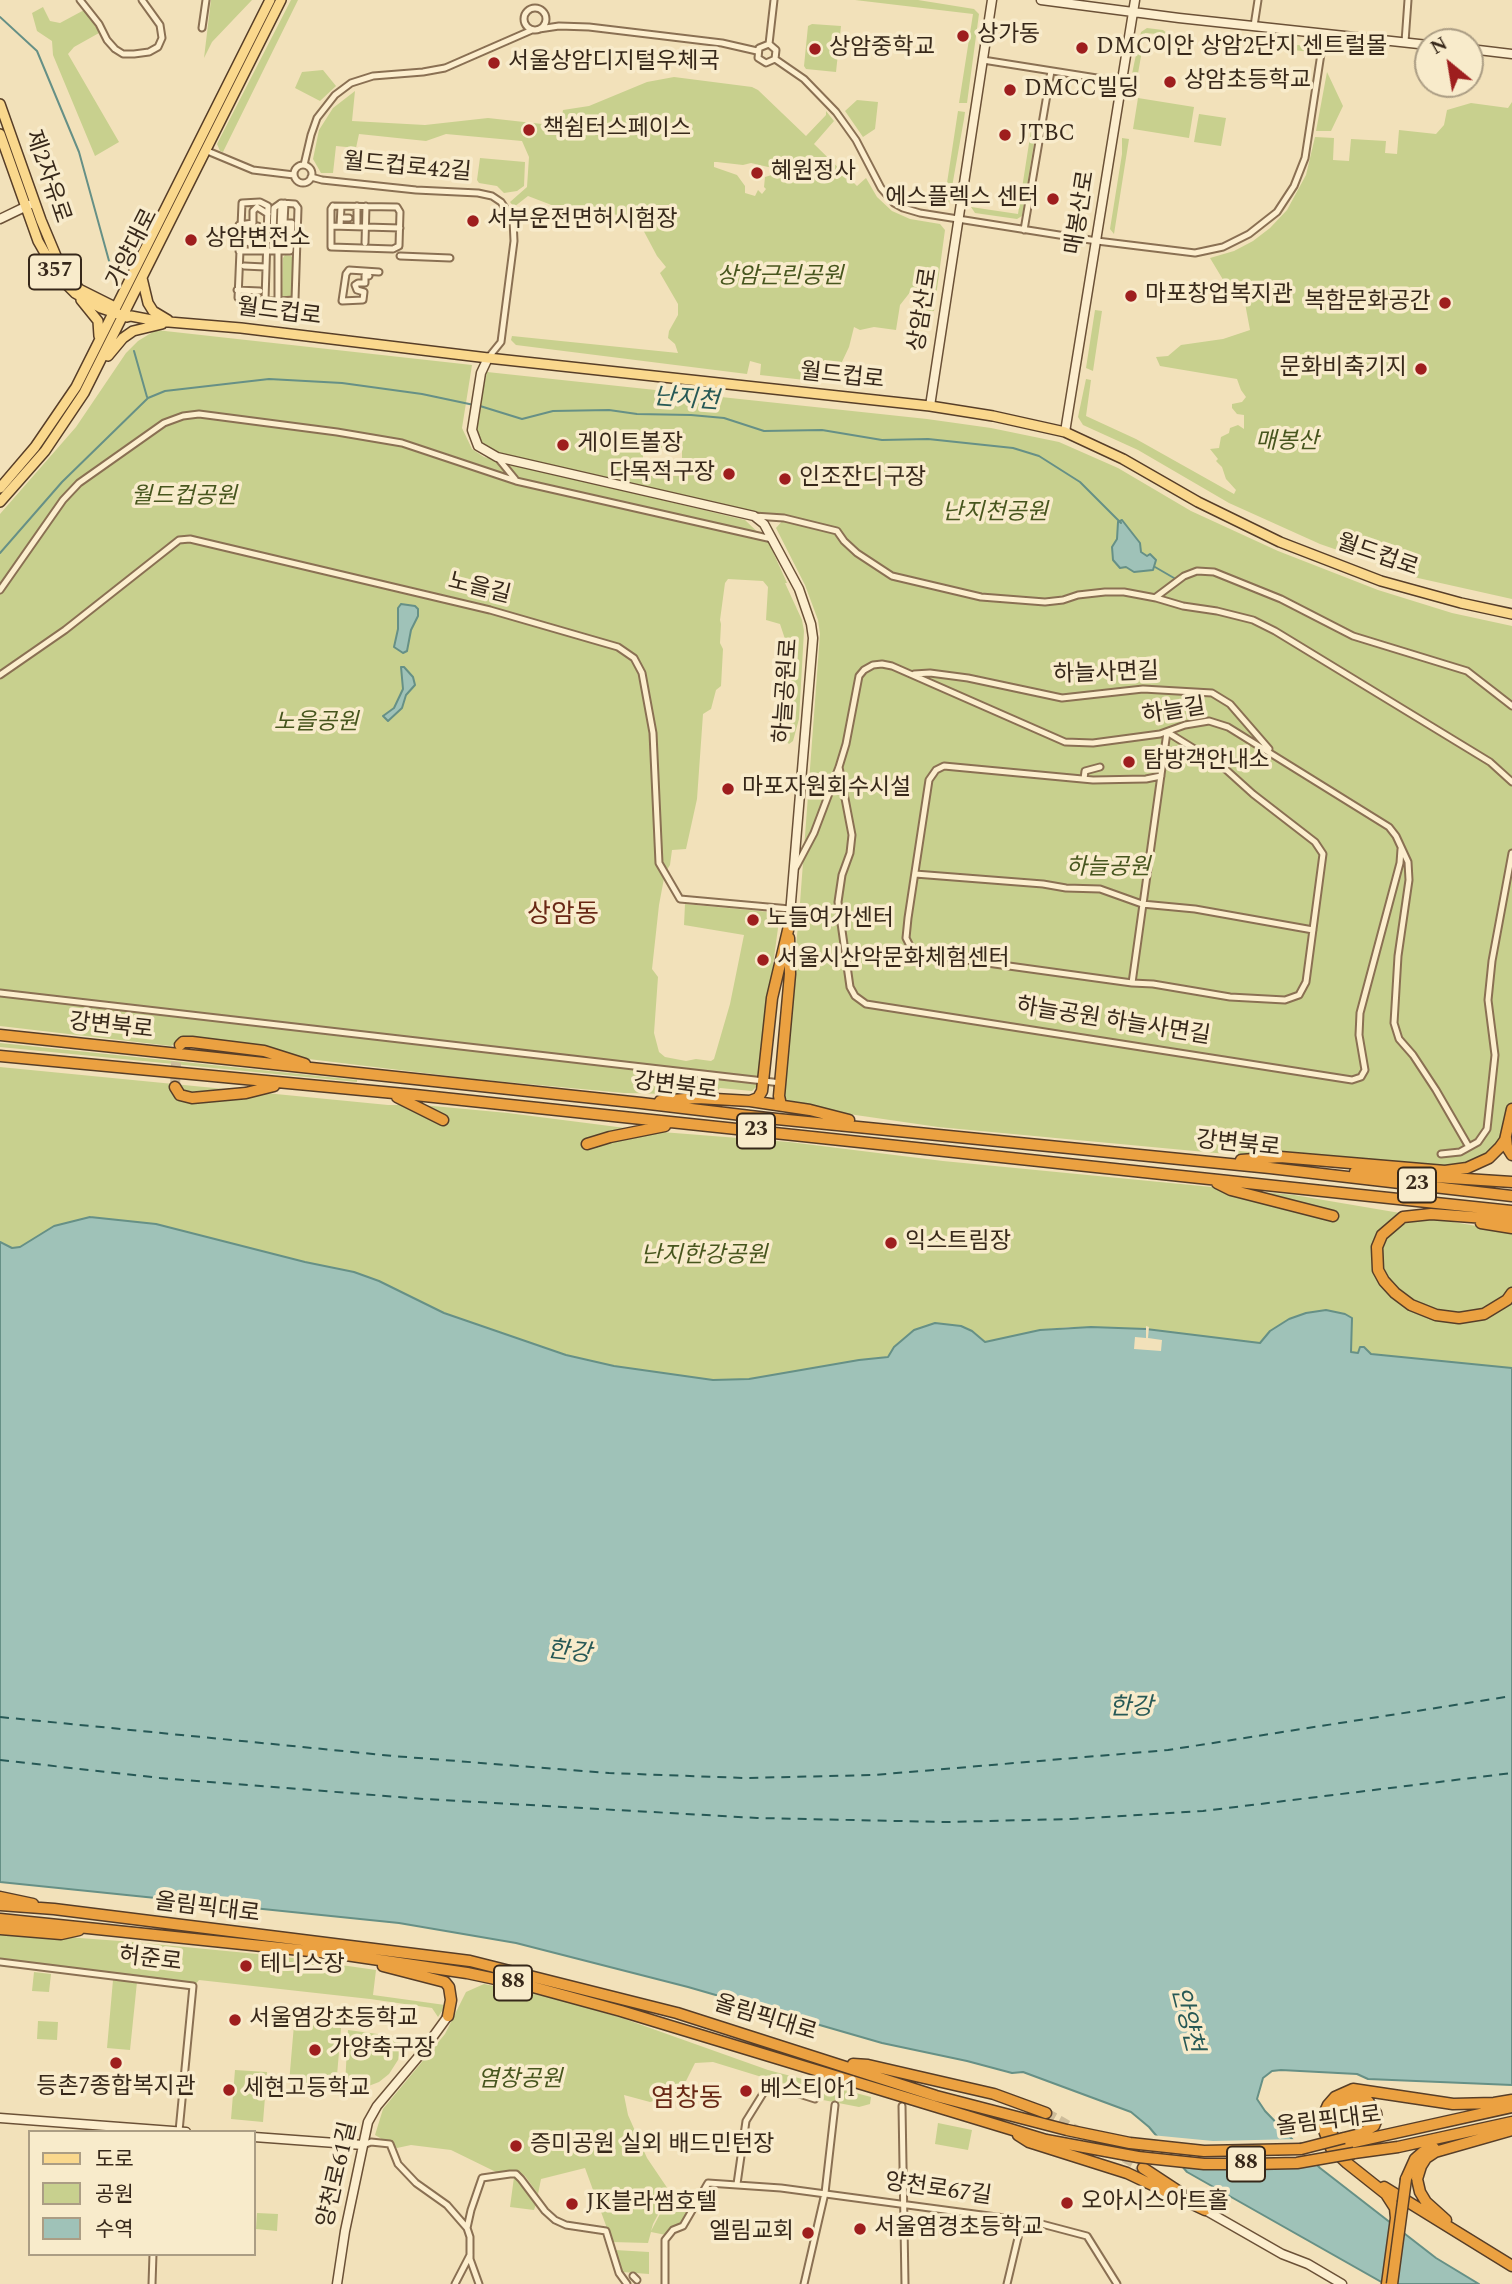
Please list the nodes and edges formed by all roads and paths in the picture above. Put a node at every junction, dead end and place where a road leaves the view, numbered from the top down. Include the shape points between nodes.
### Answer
1 (80, 0) edge
2 (142, 0) edge
3 (206, 0) edge
4 (270, 0) edge
5 (281, 0) edge
6 (539, 0) edge
7 (774, 0) edge
8 (992, 0) edge
9 (1041, 0) edge
10 (1135, 0) edge
11 (1258, 0) edge
12 (1408, 0) edge
13 (538, 8) junction
14 (1132, 13) junction
15 (546, 17) junction
16 (524, 18) junction
17 (559, 26) junction
18 (1254, 26) junction
19 (202, 28) dead end
20 (536, 29) junction
21 (1324, 34) junction
22 (505, 40) junction
23 (1405, 42) junction
24 (1414, 43) edge
25 (769, 44) junction
26 (757, 51) junction
27 (1484, 51) edge
28 (1512, 54) edge
29 (775, 59) junction
30 (984, 60) junction
31 (1051, 71) junction
32 (1123, 83) junction
33 (0, 104) edge
34 (0, 134) edge
35 (195, 146) junction
36 (205, 151) junction
37 (304, 165) junction
38 (294, 176) junction
39 (311, 177) junction
40 (30, 204) junction
41 (366, 206) junction
42 (268, 214) junction
43 (349, 216) junction
44 (0, 219) edge
45 (959, 219) junction
46 (239, 225) junction
47 (331, 226) junction
48 (366, 227) junction
49 (400, 228) junction
50 (1024, 230) junction
51 (239, 236) junction
52 (267, 237) junction
53 (1097, 241) junction
54 (365, 243) dead end
55 (239, 248) junction
56 (283, 251) junction
57 (267, 252) junction
58 (400, 256) dead end
59 (450, 258) dead end
60 (265, 267) junction
61 (249, 269) dead end
62 (379, 272) dead end
63 (346, 274) junction
64 (142, 276) junction
65 (369, 276) dead end
66 (357, 283) junction
67 (256, 289) dead end
68 (125, 290) junction
69 (237, 290) junction
70 (77, 291) junction
71 (265, 300) junction
72 (278, 301) junction
73 (121, 312) junction
74 (170, 321) junction
75 (97, 345) junction
76 (488, 358) junction
77 (82, 389) junction
78 (930, 406) junction
79 (1065, 432) junction
80 (497, 457) junction
81 (516, 481) junction
82 (0, 487) edge
83 (0, 502) edge
84 (754, 516) junction
85 (772, 538) junction
86 (0, 590) edge
87 (1156, 598) junction
88 (1512, 614) edge
89 (911, 674) junction
90 (0, 675) edge
91 (1512, 706) edge
92 (1167, 732) junction
93 (1278, 758) junction
94 (839, 767) junction
95 (1100, 767) dead end
96 (1161, 776) junction
97 (1084, 779) junction
98 (1512, 782) edge
99 (1401, 845) junction
100 (1512, 853) edge
101 (792, 873) junction
102 (915, 874) junction
103 (1142, 904) junction
104 (790, 909) junction
105 (789, 926) junction
106 (1313, 930) junction
107 (777, 971) junction
108 (790, 972) junction
109 (1132, 983) junction
110 (0, 993) edge
111 (0, 1035) edge
112 (180, 1045) dead end
113 (0, 1056) edge
114 (38, 1060) junction
115 (0, 1063) edge
116 (325, 1070) junction
117 (764, 1081) junction
118 (781, 1083) junction
119 (281, 1084) junction
120 (176, 1087) dead end
121 (390, 1093) junction
122 (750, 1101) junction
123 (641, 1103) junction
124 (781, 1105) junction
125 (1512, 1109) edge
126 (443, 1120) dead end
127 (680, 1124) junction
128 (873, 1127) junction
129 (1508, 1127) junction
130 (587, 1144) dead end
131 (1469, 1147) junction
132 (1441, 1154) dead end
133 (1512, 1155) edge
134 (1212, 1162) junction
135 (1323, 1173) junction
136 (1210, 1179) junction
137 (1512, 1182) edge
138 (1512, 1196) edge
139 (1415, 1200) junction
140 (1512, 1211) edge
141 (1333, 1216) dead end
142 (1439, 1216) junction
143 (1485, 1218) junction
144 (1512, 1220) edge
145 (1512, 1228) edge
146 (1512, 1293) edge
147 (0, 1896) edge
148 (0, 1905) edge
149 (54, 1909) junction
150 (0, 1919) edge
151 (87, 1928) junction
152 (0, 1929) edge
153 (339, 1954) junction
154 (0, 1962) edge
155 (448, 2016) joint
156 (836, 2063) junction
157 (816, 2099) dead end
158 (1512, 2100) edge
159 (835, 2105) dead end
160 (902, 2106) dead end
161 (1512, 2107) edge
162 (1045, 2113) tunnel mouth
163 (0, 2118) edge
164 (1510, 2128) edge
165 (1009, 2129) junction
166 (165, 2130) edge
167 (179, 2130) edge
168 (256, 2137) edge
169 (1344, 2141) junction
170 (363, 2144) junction
171 (1143, 2168) tunnel mouth
172 (737, 2185) junction
173 (825, 2193) junction
174 (904, 2204) junction
175 (1205, 2210) junction
176 (1022, 2221) junction
177 (467, 2228) junction
178 (1461, 2234) junction
179 (470, 2255) junction
180 (153, 2256) edge
181 (1296, 2260) junction
182 (1512, 2266) edge
183 (152, 2284) edge
184 (337, 2284) edge
185 (454, 2284) edge
186 (479, 2284) edge
187 (627, 2284) edge
188 (665, 2284) edge
189 (804, 2284) edge
190 (905, 2284) edge
191 (1007, 2284) edge
192 (1117, 2284) edge
193 (1334, 2284) edge
194 (1342, 2284) edge
195 (1389, 2284) edge

1 - 2 street via 107,40 123,54 149,52 163,38 160,25
3 - 19 street
4 - 35 main road, 가양대로
5 - 36 main road, 가양대로
6 - 13 street
7 - 25 street
8 - 30 main road, 상암산로
9 - 14 main road
10 - 14 main road, 매봉산로
11 - 18 street
12 - 23 street
13 - 15 street
13 - 16 street
14 - 18 main road
14 - 32 main road, 매봉산로
15 - 17 street
15 - 20 street via 545,24
16 - 20 street via 527,26
16 - 22 street
17 - 20 street
17 - 26 street via 668,35
18 - 21 main road
20 - 22 street
21 - 23 main road
21 - 53 street via 1305,158 1294,186 1269,219 1237,242 1195,253
22 - 37 street via 445,68 373,76 344,88 317,118
23 - 24 main road
25 - 26 street
25 - 29 street via 776,50
26 - 29 street via 763,62
27 - 28 main road
29 - 45 street via 804,79 836,112 894,203 911,211
30 - 31 street
30 - 45 main road, 상암산로
31 - 32 street
31 - 50 street
32 - 53 main road, 매봉산로
33 - 40 main road, 제2자유로 / 357
34 - 40 main road, 제2자유로 / 357
35 - 36 street
35 - 68 main road, 가양대로
36 - 38 street via 253,170
36 - 64 main road, 가양대로
37 - 38 street via 296,168
37 - 39 street
38 - 39 street via 303,183
39 - 76 street, 월드컵로42길 via 416,190 478,192 502,202 513,220 514,241 500,342
40 - 44 main road
40 - 70 main road, 제2자유로 / 357 via 38,241 52,267 63,283
41 - 43 street
41 - 48 street
41 - 49 street via 397,208
42 - 46 street via 257,207 253,223
42 - 46 street via 264,202 244,202
42 - 52 street
43 - 47 street
43 - 47 street via 332,207
43 - 48 street
45 - 50 street
45 - 78 main road, 상암산로
46 - 51 street
47 - 49 street via 331,247 394,249 399,245
48 - 49 street
48 - 54 street
50 - 53 street
51 - 52 street via 253,236 258,226
51 - 55 street
52 - 55 street via 259,236 254,245 247,242
52 - 57 street
53 - 79 main road, 매봉산로
55 - 57 street
55 - 69 street
56 - 57 street
56 - 72 street
56 - 72 street via 287,230 280,230 283,203 295,204 296,298
57 - 60 street
58 - 59 street
60 - 61 street
60 - 71 street
62 - 63 street via 350,270
63 - 66 street
63 - 66 street via 342,301 364,299 365,293 355,288
64 - 73 main road, 가양대로
64 - 74 main road via 148,303
65 - 66 street via 365,275 365,283
67 - 69 street
68 - 70 main road via 108,298
68 - 73 main road, 가양대로
69 - 71 street via 240,299
70 - 73 main road, 제2자유로 / 357 via 101,308
70 - 75 main road via 98,321
71 - 72 street
73 - 74 main road, 월드컵로
73 - 75 main road, 가양대로
73 - 77 main road, 가양대로
74 - 76 main road, 월드컵로
74 - 77 main road via 122,338
75 - 77 main road, 가양대로
76 - 78 main road, 월드컵로
76 - 80 main road via 481,373 473,436 478,446
77 - 82 main road, 가양대로
77 - 83 main road, 가양대로 via 38,459
78 - 79 main road, 월드컵로
79 - 88 main road, 월드컵로 via 1280,542 1381,581
80 - 81 street
80 - 84 main road
81 - 85 street
81 - 86 street via 402,443 199,414 183,416 164,424 79,483
84 - 85 main road, 하늘공원로
84 - 87 street via 837,531 857,553 892,576 981,597 1045,602 1105,592
85 - 101 main road, 하늘공원로 via 799,589 813,638
87 - 91 street via 1184,576 1214,572 1353,636 1467,671
87 - 98 street via 1254,620 1490,762
89 - 92 street, 하늘길 via 1065,742 1093,743
89 - 93 street, 하늘사면길 via 968,678 1062,698 1143,689 1212,693 1230,704
89 - 94 street, 하늘길 via 881,664 859,676
90 - 104 street, 노을길 via 179,540 190,539 490,610 618,647 634,658 642,673 653,733 659,863 680,899
92 - 93 street, 하늘길 via 1209,721
92 - 96 street
92 - 106 street via 1222,766 1319,847 1323,862
93 - 99 street, 하늘길 via 1389,827
94 - 99 street, 하늘공원 하늘사면길 via 852,835 838,902 849,986 866,1004 1352,1080 1365,1070 1360,1013
94 - 101 street, 하늘길 via 814,833
95 - 97 street via 1084,771
96 - 97 street
96 - 103 street
97 - 102 street via 944,766 936,770 929,780
99 - 131 street, 하늘길 via 1409,880 1394,1023 1399,1039
100 - 131 street via 1488,1000 1495,1055 1490,1112 1487,1129
101 - 104 main road, 하늘공원로
102 - 103 street via 1100,889
102 - 109 street via 906,938 911,948 922,954
103 - 106 street
103 - 109 street
104 - 105 main road, 하늘공원로
105 - 107 highway
105 - 108 highway
106 - 109 street via 1304,989 1293,999 1232,998
107 - 108 highway
107 - 117 highway
108 - 118 highway
110 - 117 street
111 - 116 highway, 강변북로 / 23
112 - 116 highway via 192,1042 264,1051
113 - 114 highway, 강변북로 / 23
114 - 115 highway
114 - 119 highway, 강변북로 / 23
116 - 123 highway, 강변북로 / 23
117 - 118 street
117 - 122 highway via 758,1098
118 - 124 highway
119 - 120 highway via 192,1098 180,1095
119 - 121 highway, 강변북로 / 23
121 - 126 highway
121 - 127 highway, 강변북로 / 23
122 - 123 highway via 697,1098
122 - 124 highway
123 - 128 highway, 강변북로 / 23
124 - 128 highway
125 - 129 highway
127 - 130 highway
127 - 136 highway, 강변북로 / 23
128 - 134 highway, 강변북로 / 23
129 - 133 highway via 1506,1141
129 - 134 highway via 1505,1140 1489,1158 1445,1171 1280,1157
131 - 132 street
134 - 135 highway, 강변북로 / 23
135 - 137 highway
135 - 138 highway, 강변북로 / 23
136 - 139 highway, 강변북로 / 23
136 - 141 highway via 1231,1189
139 - 140 highway, 강변북로 / 23
139 - 143 highway via 1437,1210
142 - 143 highway
142 - 145 highway
142 - 146 highway via 1403,1217 1382,1235 1377,1247 1378,1270 1395,1293 1430,1314 1459,1318 1484,1314
143 - 144 highway
147 - 149 highway
148 - 149 highway, 올림픽대로 / 88
149 - 156 highway, 올림픽대로 / 88 via 470,1961 677,2013
150 - 151 highway, 올림픽대로 / 88
151 - 152 highway via 61,1934
151 - 153 highway, 올림픽대로 / 88
153 - 155 highway via 441,1979 451,1993
153 - 165 highway, 올림픽대로 / 88 via 533,1987
154 - 167 street, 허준로 via 192,1986
155 - 170 main road, 양천로61길 via 377,2106
156 - 162 highway via 868,2065 994,2094
156 - 169 highway, 올림픽대로 / 88, bridge via 936,2096 1130,2143 1204,2151 1301,2149
157 - 172 street via 774,2086 764,2092 746,2121
158 - 195 highway, bridge via 1453,2104 1361,2089 1343,2092 1328,2105 1323,2116 1331,2148 1391,2200 1396,2218
159 - 173 street
160 - 174 street
161 - 169 highway, 올림픽대로 / 88
163 - 166 main road
164 - 165 highway, 올림픽대로 / 88, bridge via 1297,2163 1252,2164 1138,2157
164 - 178 highway via 1435,2152 1421,2166 1420,2192
164 - 195 highway, bridge via 1423,2152 1415,2159 1406,2179
165 - 175 highway via 1029,2142 1127,2173
168 - 170 main road
169 - 178 highway via 1374,2126 1376,2113 1368,2101 1352,2098 1333,2112 1330,2130 1340,2150 1383,2186
170 - 177 street via 390,2144 398,2164
170 - 184 main road, 양천로61길
171 - 175 highway
172 - 173 street, 양천로67길
172 - 188 street, 양천로67길 via 708,2183 683,2226 667,2236
173 - 174 street, 양천로67길
173 - 189 street
174 - 176 street, 양천로67길
174 - 190 street
175 - 181 main road
176 - 191 street
176 - 192 street, 양천로67길 via 1087,2236
177 - 179 street
177 - 187 street via 482,2178 516,2174 555,2220 606,2231
178 - 182 highway
179 - 185 street
179 - 186 street
180 - 183 street
181 - 193 main road
181 - 194 main road

